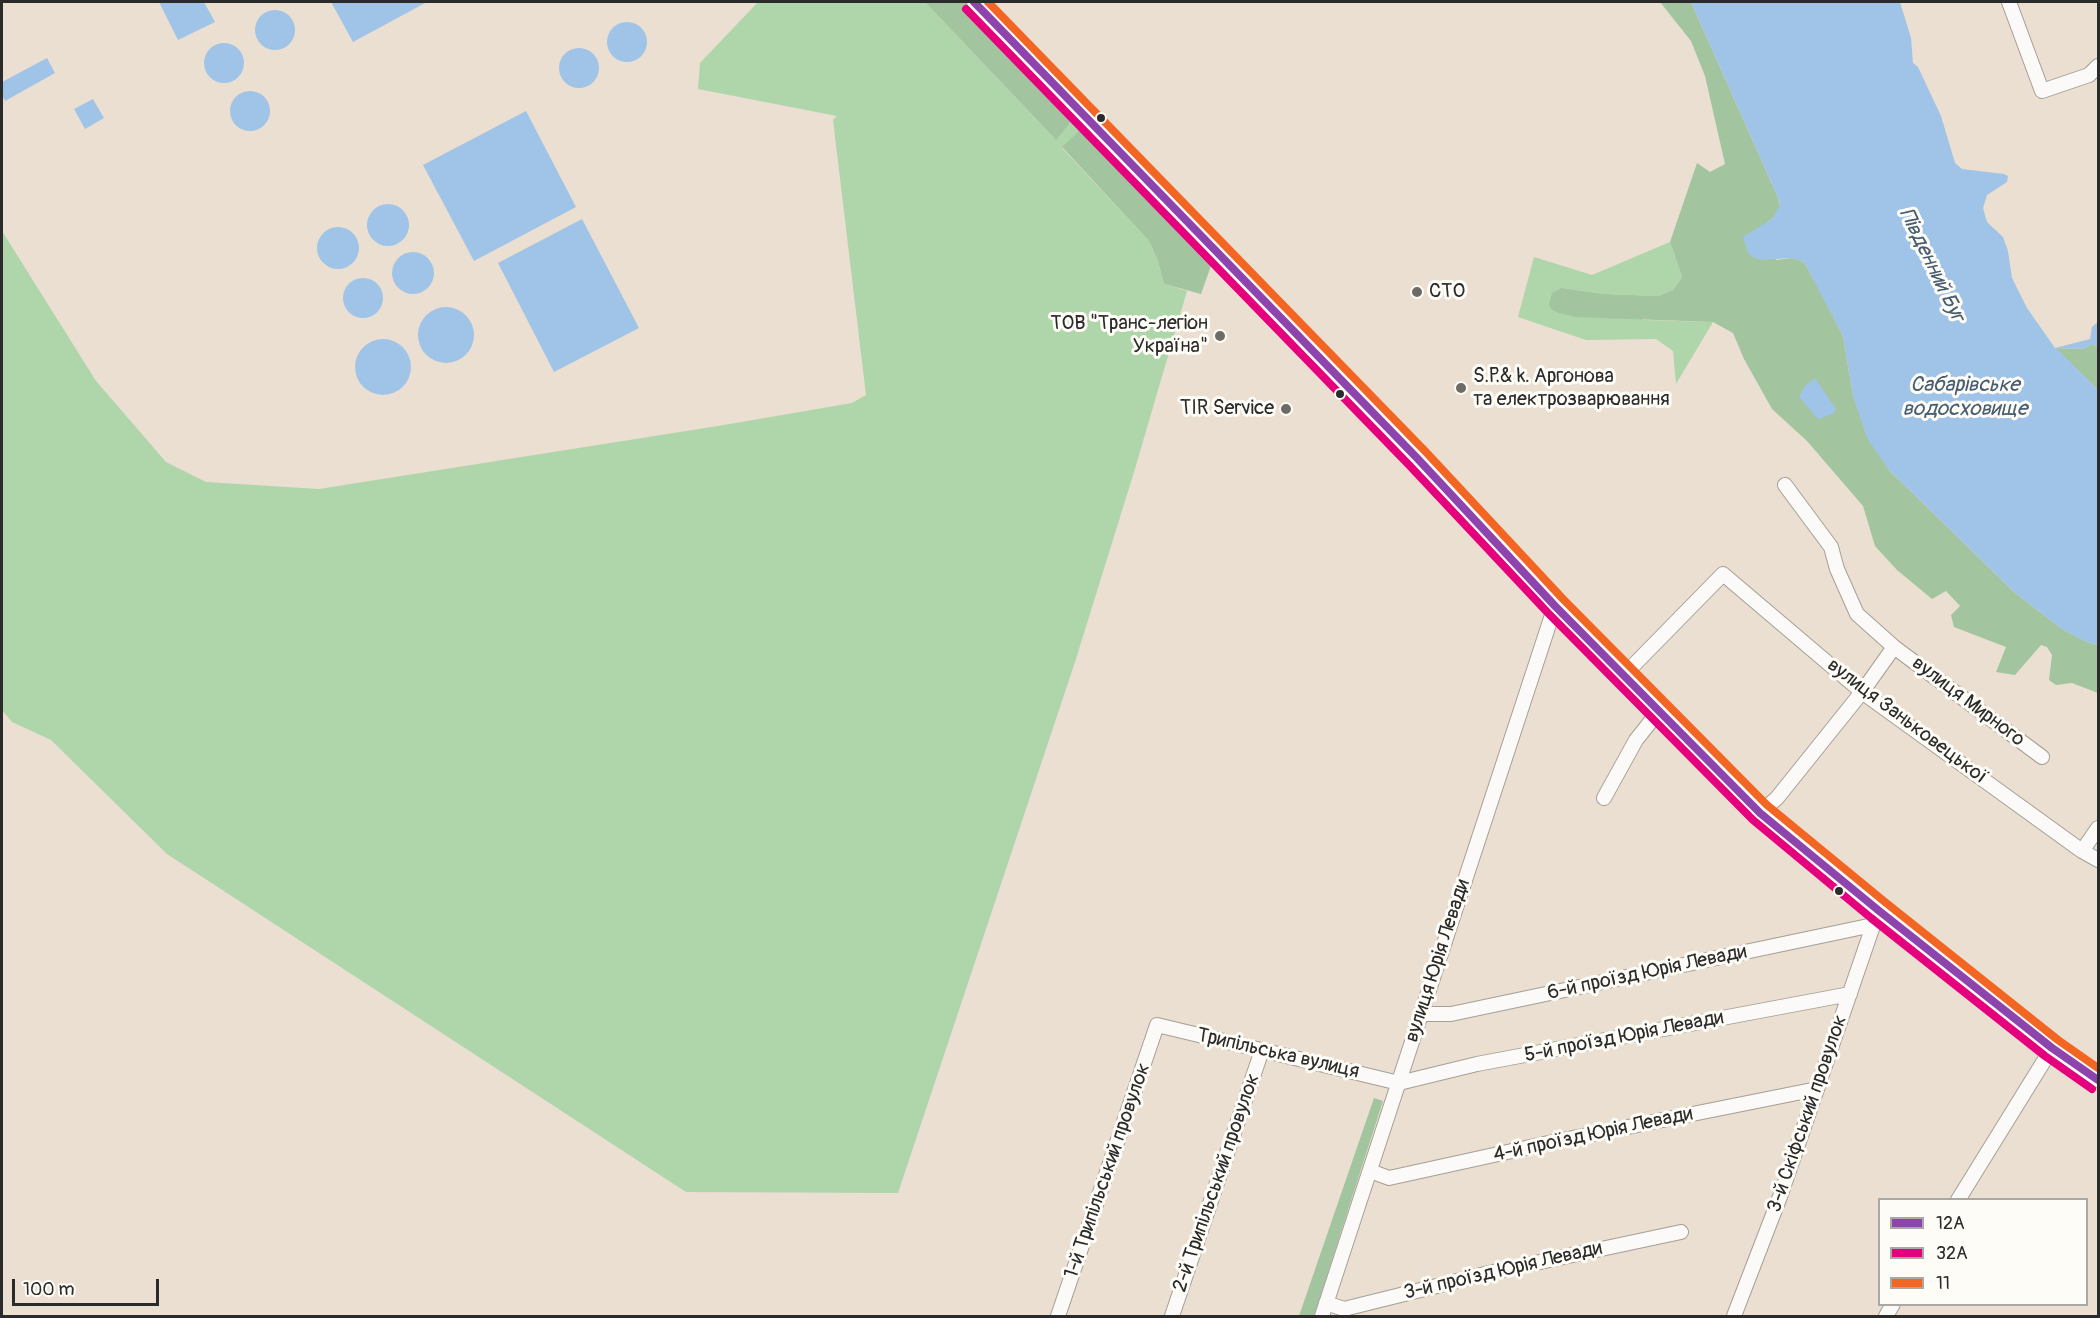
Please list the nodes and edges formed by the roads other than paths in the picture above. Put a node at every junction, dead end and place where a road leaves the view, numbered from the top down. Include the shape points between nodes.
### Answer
1 (974, 2) edge
2 (2009, 2) edge
3 (2098, 66) edge
4 (1785, 485) dead end
5 (1555, 606) junction
6 (1894, 647) junction
7 (1624, 675) junction
8 (1862, 692) junction
9 (1659, 711) junction
10 (2042, 758) dead end
11 (1604, 798) dead end
12 (1760, 813) junction
13 (2098, 828) edge
14 (2082, 851) junction
15 (2098, 860) edge
16 (1878, 910) junction
17 (1873, 925) junction
18 (1850, 994) junction
19 (1421, 1014) junction
20 (1157, 1025) joint
21 (2052, 1048) junction
22 (1262, 1050) junction
23 (2098, 1080) edge
24 (1399, 1083) junction
25 (1817, 1089) junction
26 (1370, 1171) junction
27 (1959, 1198) edge
28 (1681, 1232) dead end
29 (1324, 1310) edge
30 (1058, 1317) edge
31 (1172, 1317) edge
32 (1734, 1317) edge

1 - 5 street
2 - 3 street via 2042,91 2089,75
4 - 6 street, вулиця Мирного via 1831,547 1836,569 1857,614
5 - 7 street
5 - 19 street, вулиця Юрія Левади
6 - 8 street, вулиця Мирного
6 - 10 street, вулиця Мирного
7 - 8 street, вулиця Заньковецької via 1723,574
7 - 9 street
8 - 12 street, вулиця Мирного via 1777,798
8 - 14 street, вулиця Заньковецької
9 - 11 street via 1636,740
9 - 12 street
12 - 16 street
13 - 14 street
14 - 15 street, вулиця Заньковецької
16 - 17 street, 3-й Скіфський провулок
16 - 21 street
17 - 18 street, 3-й Скіфський провулок
17 - 19 street, 6-й проїзд Юрія Левади via 1451,1014
18 - 24 street, 5-й проїзд Юрія Левади via 1477,1064
18 - 25 street, 3-й Скіфський провулок
19 - 24 street, вулиця Юрія Левади
20 - 22 street, Трипільська вулиця
20 - 30 street, 1-й Трипільський провулок
21 - 23 street
21 - 27 street
22 - 24 street, Трипільська вулиця
22 - 31 street, 2-й Трипільський провулок
24 - 26 street, вулиця Юрія Левади
25 - 26 street, 4-й проїзд Юрія Левади via 1389,1178
25 - 32 street, 3-й Скіфський провулок
26 - 29 street, вулиця Юрія Левади
28 - 29 street, 3-й проїзд Юрія Левади via 1344,1309

